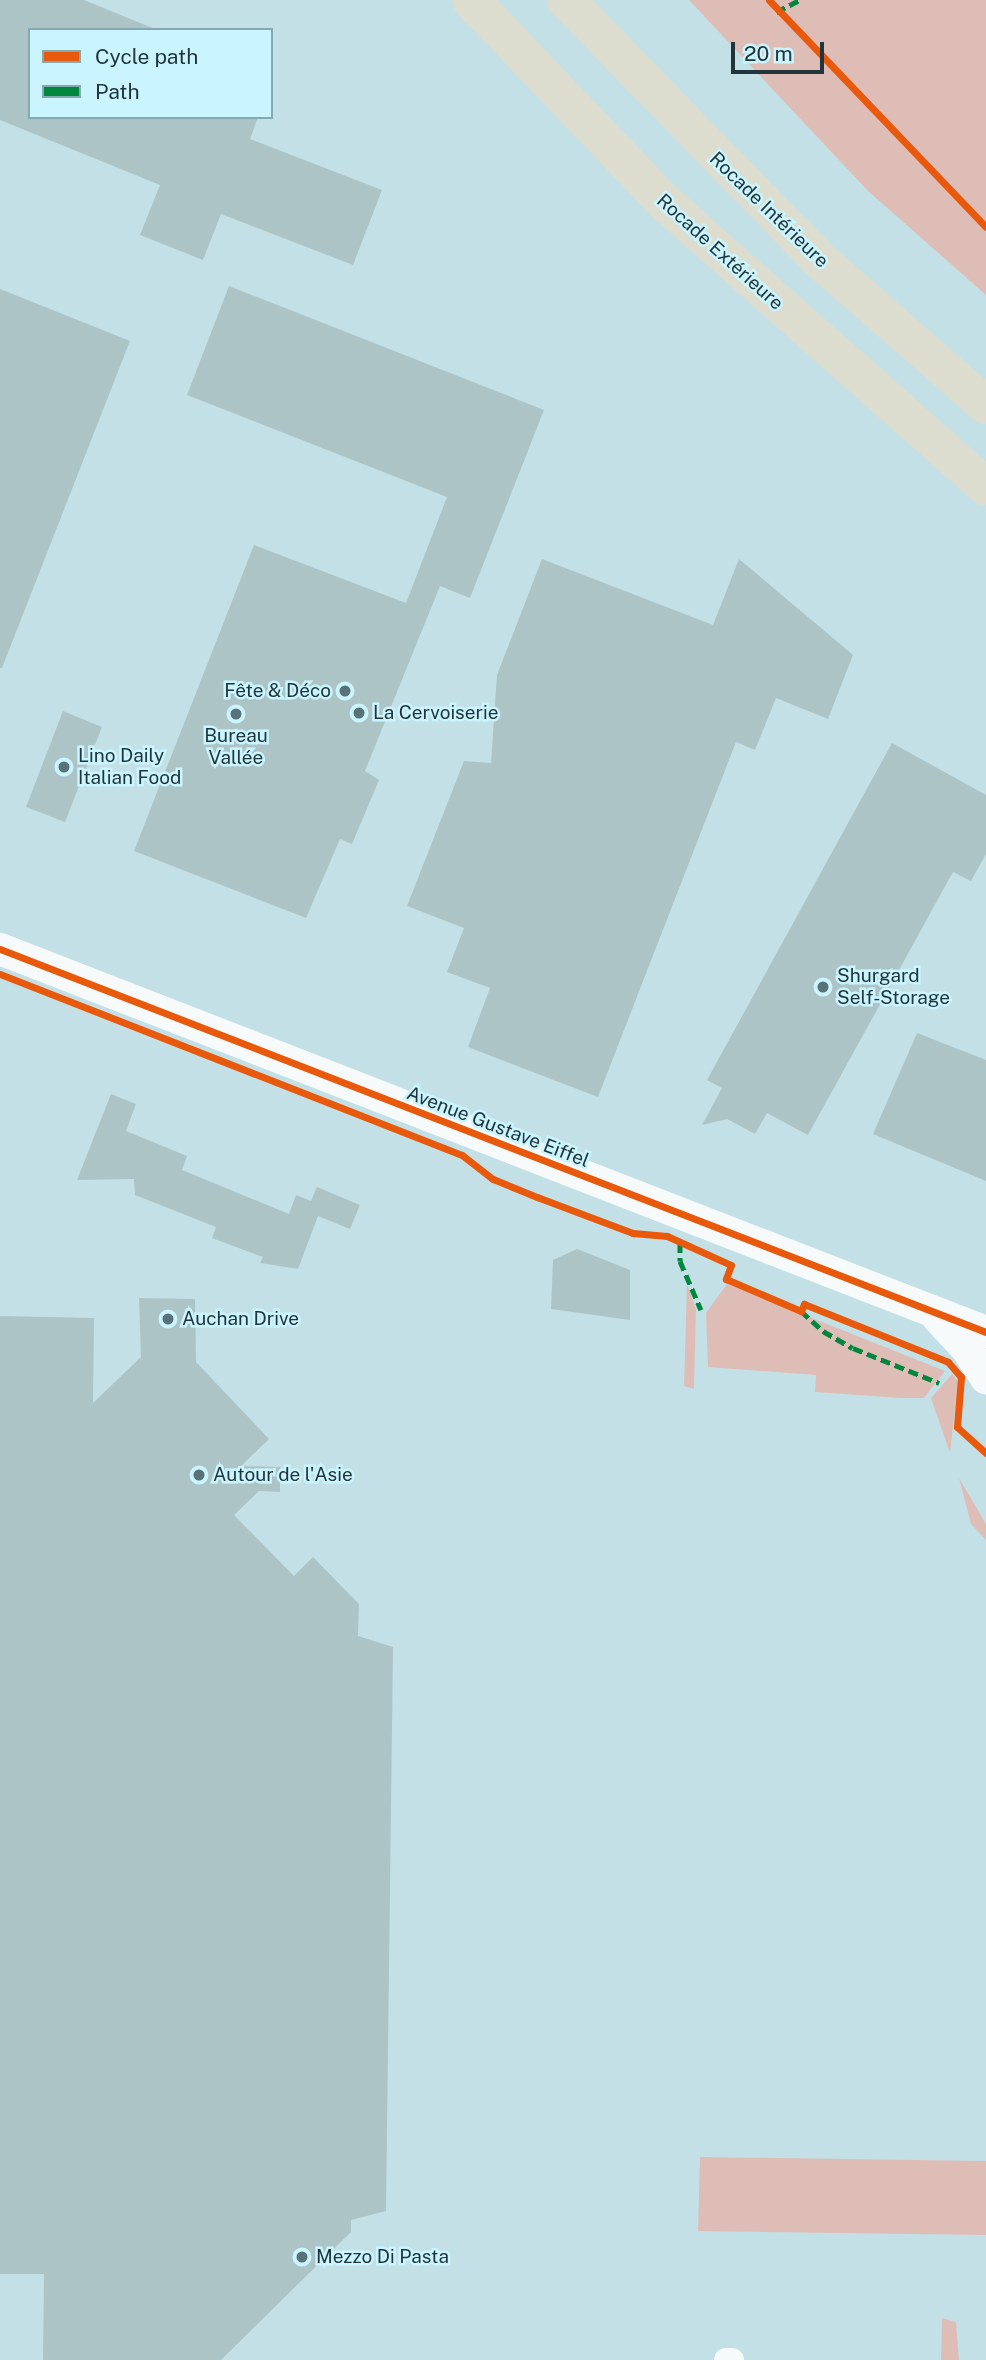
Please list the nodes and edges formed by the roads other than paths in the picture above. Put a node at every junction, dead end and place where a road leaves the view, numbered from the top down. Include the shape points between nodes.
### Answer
1 (471, 0) edge
2 (566, 0) edge
3 (986, 405) edge
4 (986, 487) edge
5 (0, 948) edge
6 (934, 1315) junction
7 (986, 1332) edge
8 (986, 1378) edge
9 (726, 2360) edge
10 (732, 2360) edge

1 - 4 highway, Rocade Extérieure via 663,201
2 - 3 highway, Rocade Intérieure via 823,263
5 - 6 street, Avenue Gustave Eiffel
6 - 7 street, Avenue Gustave Eiffel
6 - 8 street, Avenue Gustave Eiffel via 967,1349
9 - 10 street

